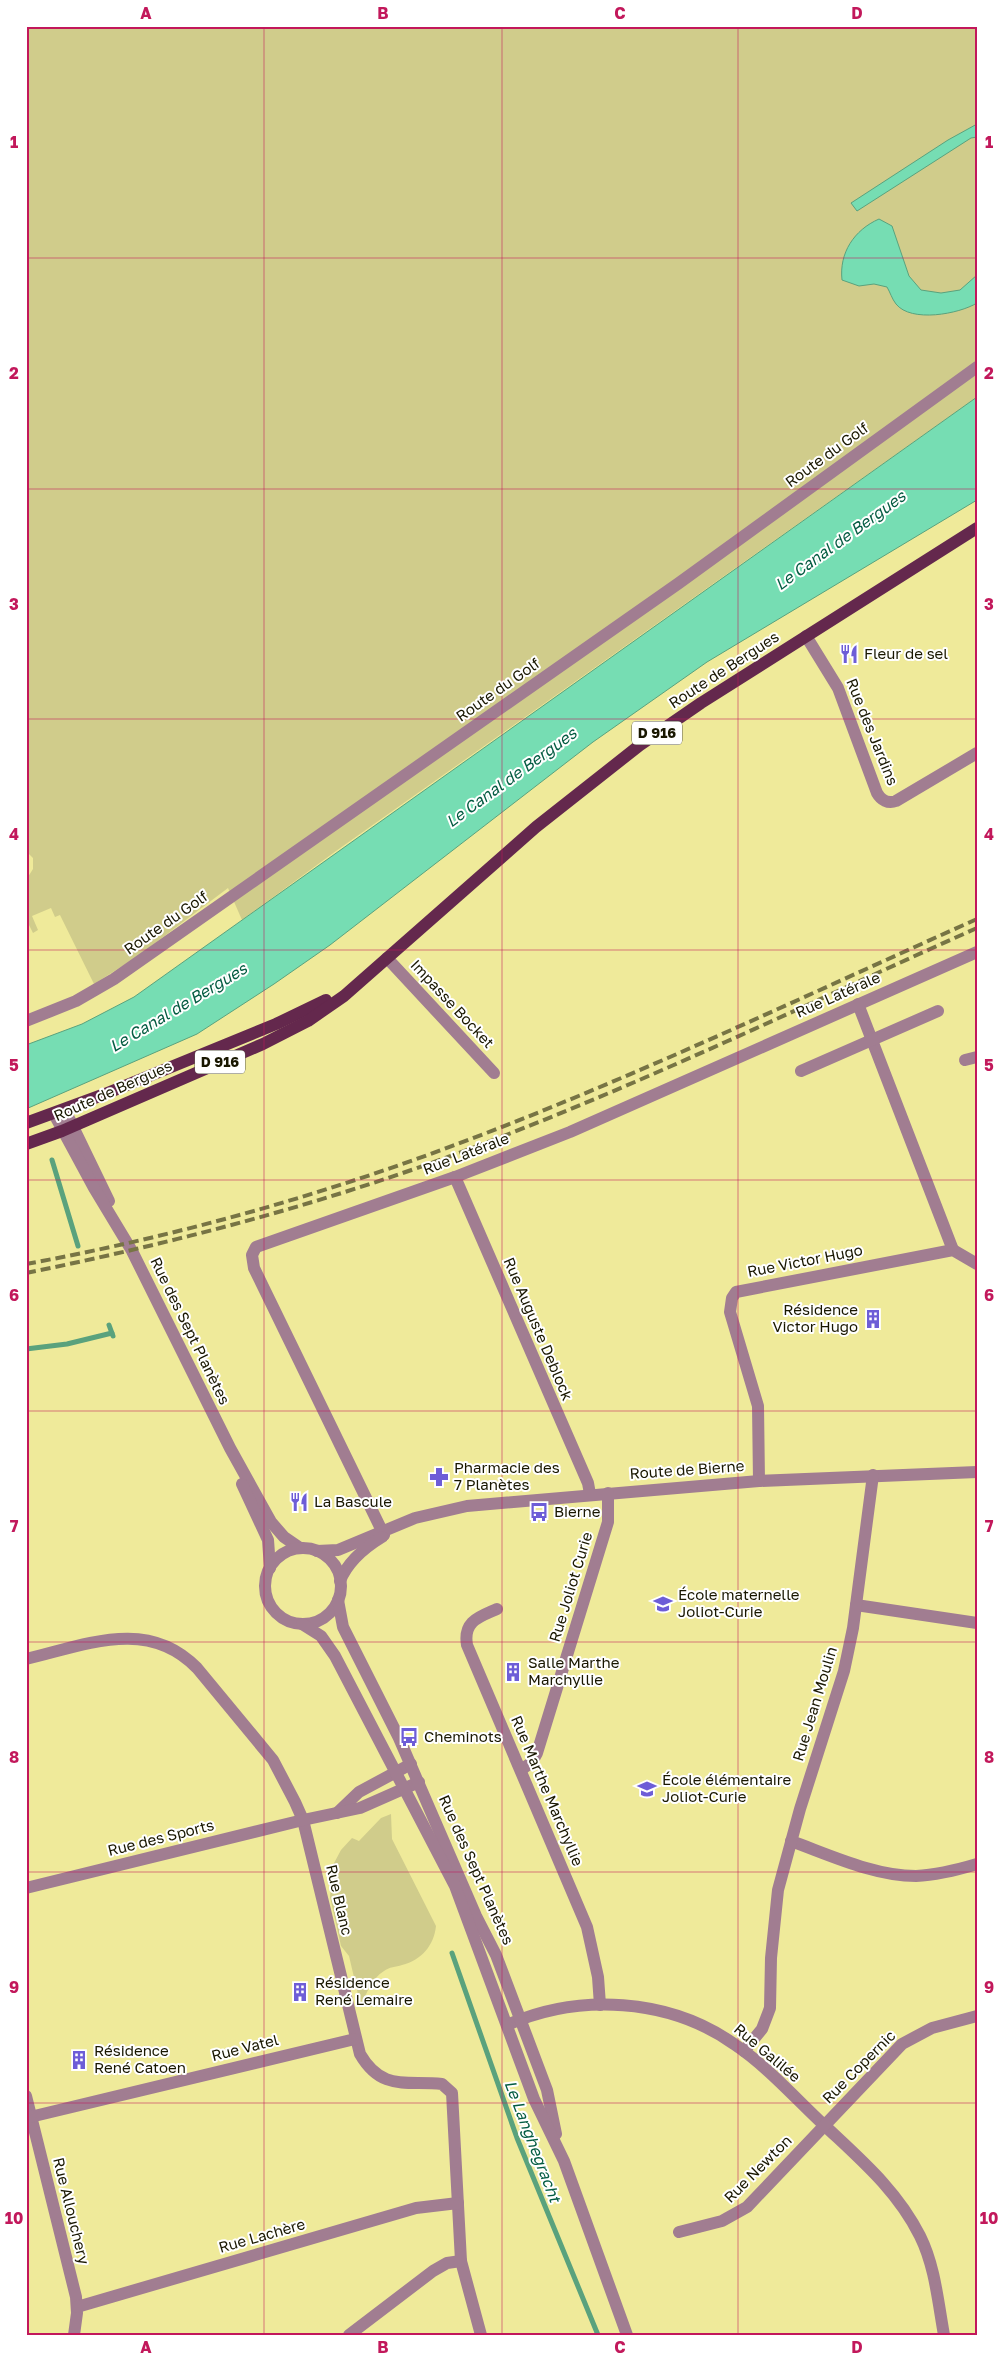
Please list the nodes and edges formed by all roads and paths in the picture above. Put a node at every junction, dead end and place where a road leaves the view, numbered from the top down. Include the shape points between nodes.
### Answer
1 (977, 367) edge
2 (977, 528) edge
3 (806, 636) junction
4 (977, 753) edge
5 (977, 952) edge
6 (387, 958) junction
7 (367, 976) junction
8 (858, 1004) junction
9 (938, 1011) dead end
10 (26, 1021) edge
11 (872, 1040) junction
12 (801, 1071) dead end
13 (494, 1073) dead end
14 (60, 1112) junction
15 (26, 1123) edge
16 (68, 1128) junction
17 (26, 1144) edge
18 (455, 1177) junction
19 (953, 1250) junction
20 (977, 1264) edge
21 (230, 1448) junction
22 (977, 1472) edge
23 (873, 1475) junction
24 (759, 1481) junction
25 (608, 1493) junction
26 (590, 1494) junction
27 (383, 1533) junction
28 (300, 1548) junction
29 (317, 1551) junction
30 (270, 1568) junction
31 (340, 1582) junction
32 (338, 1600) junction
33 (856, 1606) junction
34 (497, 1609) dead end
35 (977, 1623) edge
36 (302, 1624) junction
37 (26, 1659) edge
38 (411, 1764) junction
39 (521, 1770) junction
40 (397, 1771) junction
41 (419, 1782) junction
42 (405, 1788) junction
43 (336, 1813) junction
44 (303, 1820) junction
45 (791, 1841) junction
46 (977, 1864) edge
47 (26, 1888) edge
48 (600, 2005) junction
49 (977, 2016) edge
50 (520, 2019) junction
51 (507, 2025) junction
52 (355, 2039) junction
53 (744, 2051) junction
54 (26, 2096) edge
55 (29, 2117) edge
56 (824, 2125) junction
57 (564, 2161) junction
58 (458, 2203) junction
59 (679, 2232) dead end
60 (461, 2260) junction
61 (77, 2307) junction
62 (74, 2335) edge
63 (349, 2335) edge
64 (481, 2335) edge
65 (627, 2335) edge
66 (944, 2335) edge

1 - 10 street, Route du Golf via 679,582 114,979 76,1000
2 - 3 main road, Route de Bergues / D 916
3 - 4 street, Rue des Jardins via 834,680 877,793 887,802 896,801
3 - 6 main road, Route de Bergues / D 916 via 661,730 593,780 496,860
5 - 8 street, Rue Latérale
6 - 7 main road, Route de Bergues / D 916
6 - 13 street, Impasse Bocket
7 - 14 main road, Route de Bergues / D 916 via 290,1018
7 - 16 main road, Route de Bergues / D 916 via 332,1005 288,1033
8 - 11 street
8 - 18 street, Rue Latérale via 570,1132
9 - 11 street
11 - 12 street
11 - 19 street
14 - 15 main road, Route de Bergues / D 916
14 - 16 street, Rue des Sept Planètes
16 - 17 main road, Route de Bergues / D 916
16 - 21 street, Rue des Sept Planètes via 94,1188 120,1228 161,1305
18 - 26 street, Rue Auguste Deblock
18 - 27 street, Rue Latérale via 264,1242 252,1255 254,1268
19 - 20 street
19 - 24 street, Rue Victor Hugo via 743,1289 734,1294 730,1316 758,1406
21 - 28 street, Rue des Sept Planètes via 271,1522
21 - 30 street, Rue des Sept Planètes via 245,1491 268,1540
22 - 23 street, Route de Bierne
23 - 24 street, Route de Bierne
23 - 33 street, Rue Jean Moulin
24 - 25 street, Route de Bierne
25 - 26 street, Route de Bierne
25 - 39 street, Rue Joliot Curie via 608,1522 537,1753 532,1762
26 - 27 street, Route de Bierne via 467,1506 429,1514
27 - 29 street, Route de Bierne via 343,1548
27 - 31 street, Route de Bierne via 355,1557
28 - 29 street
28 - 30 street via 284,1554
29 - 31 street via 333,1563
30 - 36 street via 265,1584 270,1604 283,1618
31 - 32 street
32 - 36 street via 324,1617
32 - 38 street, Rue des Sept Planètes via 346,1632
33 - 35 street
33 - 45 street, Rue Jean Moulin via 840,1686
34 - 39 street, Rue Marthe Marchyllie via 472,1620 466,1640
36 - 40 street, Rue des Sept Planètes via 321,1636 336,1656
37 - 44 street, Rue Blanc via 106,1640 135,1638 169,1647 191,1661 273,1760
38 - 40 street
38 - 41 street, Rue des Sept Planètes
39 - 48 street, Rue Marthe Marchyllie via 587,1926
40 - 42 street, Rue des Sept Planètes
40 - 43 street via 359,1792
41 - 42 street, Rue des Sports
41 - 50 street, Rue des Sept Planètes via 496,1955
42 - 43 street, Rue des Sports via 367,1806
42 - 51 street, Rue des Sept Planètes via 455,1886
43 - 44 street, Rue des Sports
44 - 47 street, Rue des Sports
44 - 52 street, Rue Blanc
45 - 46 street via 899,1875 938,1874
45 - 53 street, Rue Jean Moulin via 774,1917 768,2016
48 - 50 street, Rue Galilée via 553,2009
48 - 53 street, Rue Galilée via 647,2008 680,2016
49 - 56 street, Rue Copernic via 932,2028 902,2044
50 - 51 street, Rue Galilée
50 - 57 street, Rue des Sept Planètes via 547,2090
51 - 57 street, Rue des Sept Planètes via 534,2099
52 - 55 street, Rue Vatel
52 - 58 street, Rue Blanc via 366,2064 386,2078 408,2084 442,2084 450,2090 454,2105
53 - 56 street, Rue Galilée
54 - 55 street, Rue Allouchery
55 - 61 street, Rue Allouchery
56 - 59 street, Rue Newton via 742,2211 722,2221
56 - 66 street, Rue Galilée via 891,2190 914,2225 930,2260
57 - 65 street, Rue des Sept Planètes
58 - 60 street, Rue Blanc
58 - 61 street, Rue Lachère via 416,2208
60 - 63 street via 433,2271
60 - 64 street, Rue Blanc
61 - 62 street, Rue Allouchery

